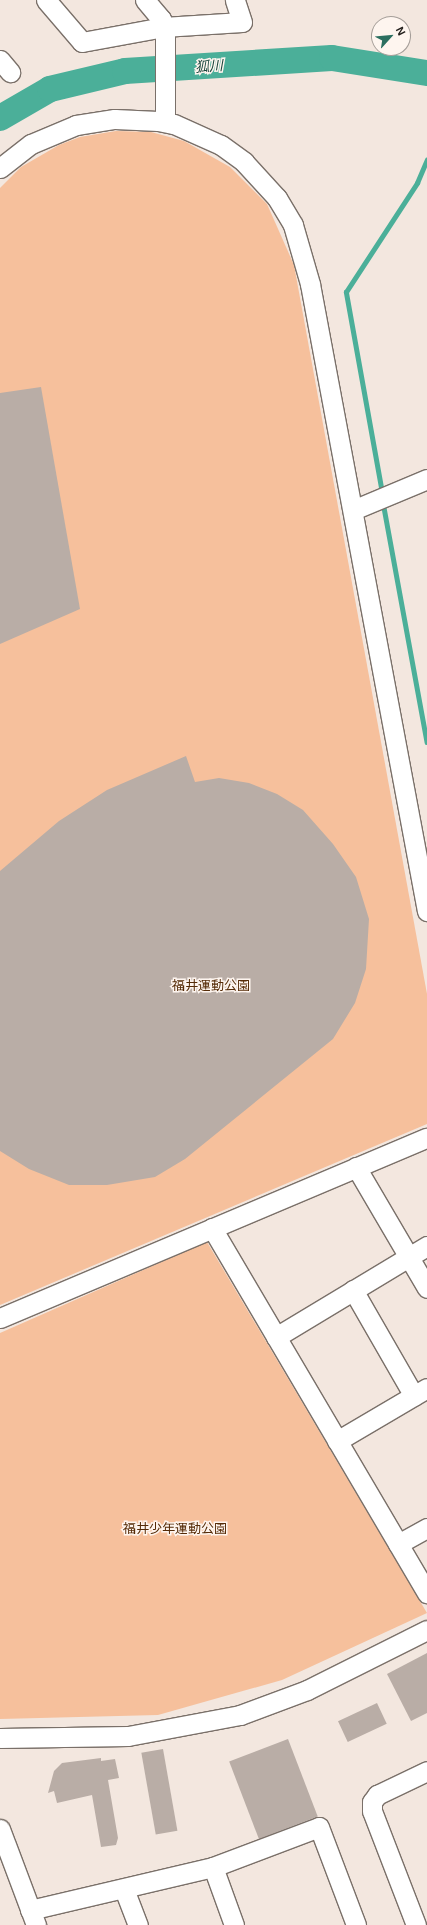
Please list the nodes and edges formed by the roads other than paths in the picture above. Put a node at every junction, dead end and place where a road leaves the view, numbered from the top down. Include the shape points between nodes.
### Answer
1 (46, 0) edge
2 (145, 0) edge
3 (234, 0) edge
4 (164, 30) junction
5 (165, 122) junction
6 (0, 168) edge
7 (427, 479) edge
8 (353, 510) junction
9 (427, 911) edge
10 (427, 1138) edge
11 (356, 1167) junction
12 (212, 1228) junction
13 (427, 1246) edge
14 (409, 1257) junction
15 (427, 1288) edge
16 (353, 1290) junction
17 (0, 1318) edge
18 (276, 1337) junction
19 (421, 1392) edge
20 (337, 1441) junction
21 (427, 1528) edge
22 (398, 1544) junction
23 (427, 1594) edge
24 (427, 1630) edge
25 (0, 1738) edge
26 (427, 1771) edge
27 (0, 1829) edge
28 (7, 1868) edge
29 (213, 1868) junction
30 (124, 1889) junction
31 (33, 1917) edge
32 (138, 1925) edge
33 (234, 1925) edge
34 (356, 1925) edge
35 (416, 1925) edge

1 - 4 street via 82,42
2 - 4 street
3 - 4 street via 242,22
4 - 5 street
5 - 6 street via 115,119 76,125 31,144
5 - 8 street via 221,145 244,162 277,198 293,225 310,284
7 - 8 street
8 - 9 street
10 - 11 street
11 - 12 street
11 - 14 street
12 - 17 street
12 - 18 street
13 - 14 street
14 - 15 street
14 - 16 street
16 - 18 street
16 - 19 street
18 - 20 street
19 - 20 street
20 - 22 street
21 - 22 street
22 - 23 street
24 - 25 street via 307,1690 240,1715 128,1736
26 - 35 street via 377,1795 372,1802 372,1811
27 - 28 street
28 - 31 street
29 - 30 street
29 - 33 street
29 - 34 street via 319,1827
30 - 31 street
30 - 32 street

